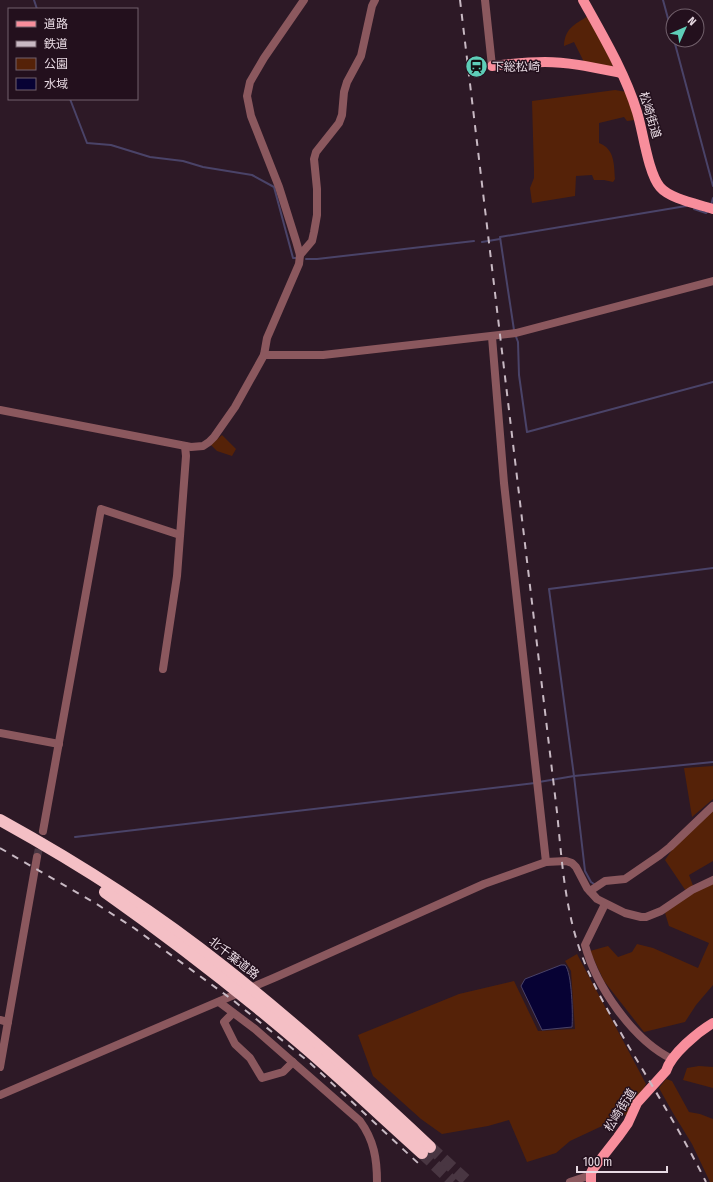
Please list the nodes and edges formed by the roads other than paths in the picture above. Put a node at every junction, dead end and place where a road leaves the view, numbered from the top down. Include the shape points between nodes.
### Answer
1 (304, 0) edge
2 (375, 0) edge
3 (485, 0) edge
4 (583, 0) edge
5 (492, 66) joint
6 (621, 73) junction
7 (713, 209) edge
8 (300, 255) junction
9 (713, 281) edge
10 (492, 337) junction
11 (264, 355) junction
12 (0, 410) edge
13 (185, 446) junction
14 (180, 535) junction
15 (163, 669) dead end
16 (0, 733) edge
17 (59, 744) junction
18 (713, 806) edge
19 (0, 821) edge
20 (43, 831) tunnel mouth
21 (37, 857) tunnel mouth
22 (546, 862) junction
23 (713, 880) edge
24 (590, 891) junction
25 (605, 904) junction
26 (219, 1002) junction
27 (233, 1013) junction
28 (4, 1021) edge
29 (713, 1023) edge
30 (672, 1059) junction
31 (293, 1062) junction
32 (0, 1067) edge
33 (0, 1095) edge
34 (426, 1150) tunnel mouth
35 (591, 1180) edge
36 (377, 1182) edge
37 (570, 1182) edge

1 - 8 street via 264,58 250,82 247,96 251,116 279,187
2 - 8 street via 361,56 344,92 339,123 316,152 314,159 317,215 312,241
3 - 5 street
4 - 6 main road, 松崎街道
5 - 6 main road via 555,62
6 - 7 main road, 松崎街道 via 637,112 658,184 672,196
8 - 11 street via 294,277 267,338
9 - 10 street via 516,333
10 - 11 street via 323,355
10 - 22 street via 504,483
11 - 13 street via 235,407 214,437 203,446
12 - 13 street
13 - 14 street
14 - 15 street via 177,576
14 - 17 street via 101,509
16 - 17 street
17 - 20 street
18 - 24 street via 660,855 625,879 605,881
19 - 34 highway, 北千葉道路 via 50,847 130,899 220,971 285,1016 332,1065 384,1104
21 - 28 street
22 - 24 street via 566,861 574,865
22 - 26 street via 484,884
23 - 25 street via 646,917 630,915
24 - 25 street
25 - 30 street via 590,931 585,945 587,954 602,986 637,1034
26 - 27 street
26 - 33 street
27 - 31 street
27 - 31 street via 224,1022 235,1044 250,1058 262,1078 283,1072
28 - 32 street
29 - 30 main road
30 - 35 main road, 松崎街道 via 666,1071 637,1103 628,1123 593,1169
31 - 36 street via 366,1129 376,1157
35 - 37 street via 585,1178

